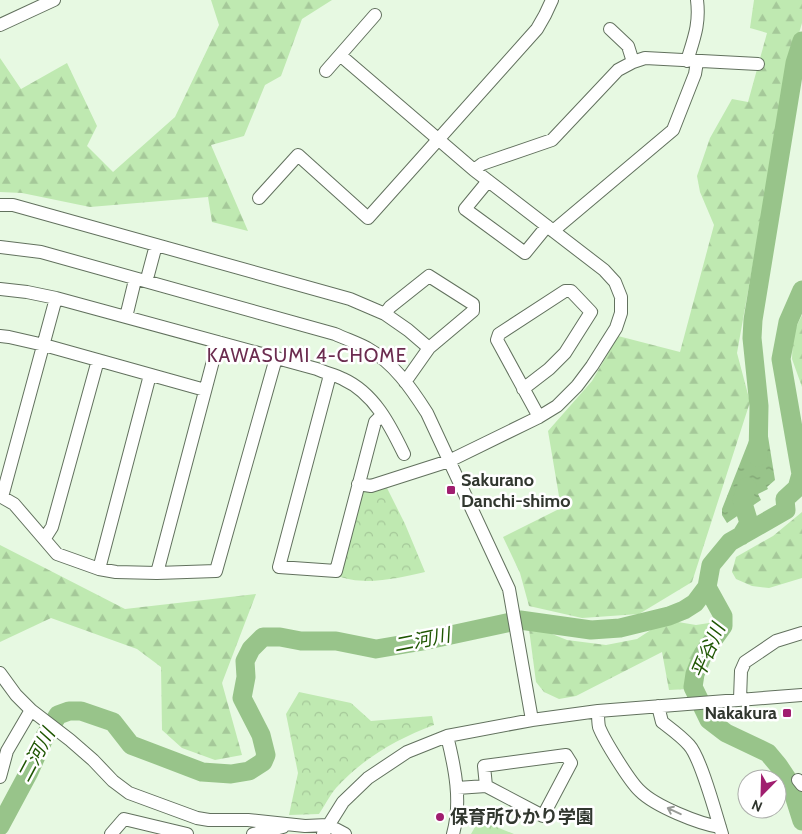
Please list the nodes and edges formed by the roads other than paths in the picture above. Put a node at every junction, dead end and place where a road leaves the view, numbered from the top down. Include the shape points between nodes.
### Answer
1 (54, 0) edge
2 (552, 0) edge
3 (697, 0) edge
4 (375, 15) dead end
5 (0, 26) edge
6 (610, 29) dead end
7 (340, 55) junction
8 (692, 61) junction
9 (632, 62) junction
10 (758, 64) dead end
11 (326, 71) dead end
12 (437, 140) junction
13 (474, 170) junction
14 (488, 181) junction
15 (259, 198) dead end
16 (0, 204) edge
17 (550, 229) junction
18 (156, 245) junction
19 (0, 247) edge
20 (148, 275) dead end
21 (135, 280) junction
22 (0, 288) edge
23 (56, 298) junction
24 (385, 314) junction
25 (126, 317) junction
26 (0, 336) edge
27 (218, 342) junction
28 (44, 345) junction
29 (429, 348) junction
30 (276, 358) junction
31 (98, 360) junction
32 (150, 375) junction
33 (330, 375) junction
34 (406, 382) junction
35 (523, 389) junction
36 (205, 390) junction
37 (382, 414) junction
38 (539, 417) junction
39 (404, 454) dead end
40 (449, 460) junction
41 (358, 484) junction
42 (1, 496) edge
43 (45, 538) junction
44 (99, 569) junction
45 (157, 572) junction
46 (802, 633) edge
47 (0, 673) edge
48 (802, 695) edge
49 (740, 700) junction
50 (658, 706) junction
51 (598, 711) junction
52 (35, 714) junction
53 (532, 720) junction
54 (447, 736) junction
55 (0, 777) edge
56 (486, 786) junction
57 (456, 788) junction
58 (290, 825) junction
59 (325, 830) edge
60 (721, 831) edge
61 (111, 834) edge
62 (187, 834) edge
63 (253, 834) edge
64 (345, 834) edge
65 (453, 834) edge

1 - 5 street
2 - 12 street via 537,29
3 - 8 street via 699,16
4 - 7 street
6 - 9 street via 628,46
7 - 11 street
7 - 12 street
8 - 9 street via 645,58
8 - 10 street
8 - 17 street via 695,74 673,130
9 - 13 street via 618,70 552,140 482,164
12 - 13 street
12 - 15 street via 368,218 298,155
13 - 14 street
14 - 17 street
14 - 17 street via 465,209 525,253
16 - 18 street
17 - 38 street via 615,282 621,297 622,313 616,328 577,386 557,406
18 - 20 street
18 - 24 street via 350,299
19 - 21 street via 41,252
21 - 25 street
21 - 34 street via 335,334 368,349 395,369
22 - 23 street
23 - 25 street
23 - 28 street
24 - 29 street
24 - 29 street via 429,276 473,304 473,311
25 - 27 street
26 - 28 street
27 - 30 street
27 - 36 street
28 - 31 street
28 - 42 street
29 - 34 street
30 - 33 street
30 - 45 street via 216,571
31 - 32 street
31 - 43 street via 52,527
32 - 36 street
32 - 44 street
33 - 37 street via 344,379 367,396
33 - 41 street via 279,567 336,571
34 - 40 street via 427,413
35 - 35 street via 497,340 500,334 565,291 571,291 592,312 565,352
35 - 38 street
36 - 45 street
37 - 39 street
37 - 41 street via 375,422
38 - 40 street
40 - 41 street via 371,486
40 - 53 street via 508,589
42 - 43 street via 14,504
43 - 44 street via 57,554
44 - 45 street
46 - 49 street via 776,641 746,662 741,671
47 - 52 street
48 - 49 street
49 - 50 street
50 - 51 street
50 - 60 street via 662,722 691,747
51 - 53 street
60 -> 51 street via 670,810 641,792 599,726
52 - 55 street via 7,751
52 - 58 street via 70,740 129,793 203,819
53 - 54 street
54 - 57 street via 456,771
54 - 59 street via 408,752 368,778 343,802
56 - 56 street via 484,766 566,755 571,763 543,816
56 - 57 street
57 - 65 street
58 - 59 street
58 - 63 street
59 - 64 street
61 - 62 street via 124,819

